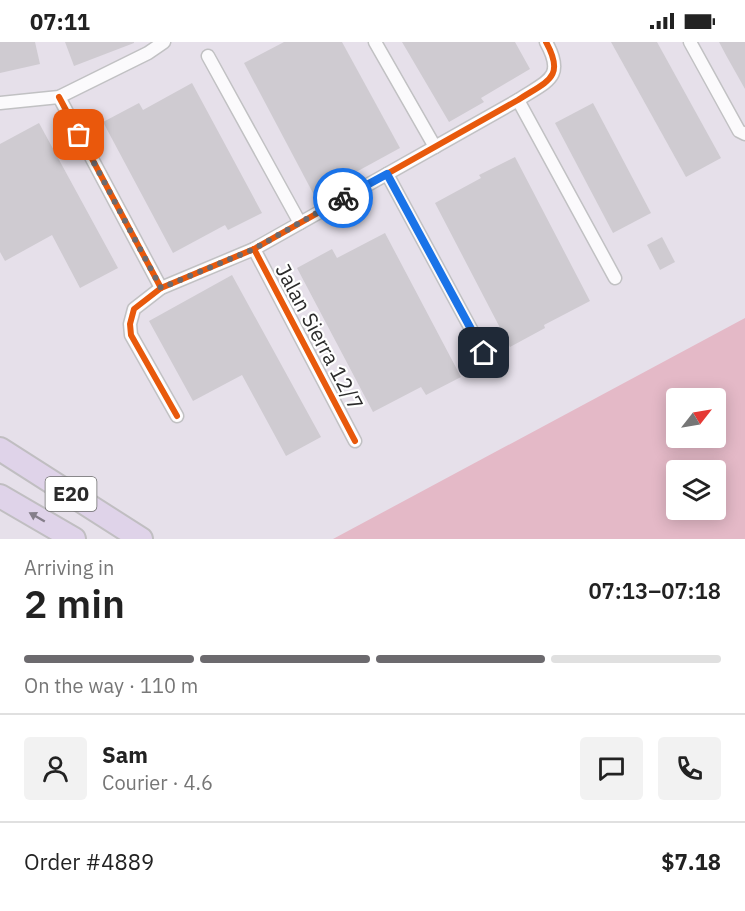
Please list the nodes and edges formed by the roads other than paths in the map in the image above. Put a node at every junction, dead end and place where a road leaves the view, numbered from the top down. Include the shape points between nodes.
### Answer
1 (164, 42) edge
2 (375, 42) edge
3 (546, 42) edge
4 (690, 42) edge
5 (208, 56) dead end
6 (58, 97) junction
7 (519, 100) junction
8 (15, 101) junction
9 (0, 103) edge
10 (0, 111) edge
11 (745, 134) edge
12 (435, 147) junction
13 (387, 174) junction
14 (300, 223) junction
15 (254, 249) junction
16 (615, 278) dead end
17 (161, 288) junction
18 (484, 353) dead end
19 (177, 416) dead end
20 (355, 441) dead end
21 (0, 449) edge
22 (0, 496) edge
23 (74, 539) edge
24 (141, 539) edge

1 - 6 street
2 - 12 street
3 - 7 street via 556,68 553,78
4 - 11 street
5 - 14 street
6 - 8 street
6 - 17 street
7 - 12 street
7 - 16 street
8 - 9 street
8 - 10 street
12 - 13 street
13 - 14 street
13 - 18 street
14 - 15 street
15 - 17 street
15 - 20 street, Jalan Sierra 12/7
17 - 19 street via 134,309 131,335
21 - 24 highway, E20
23 -> 22 highway, E20

